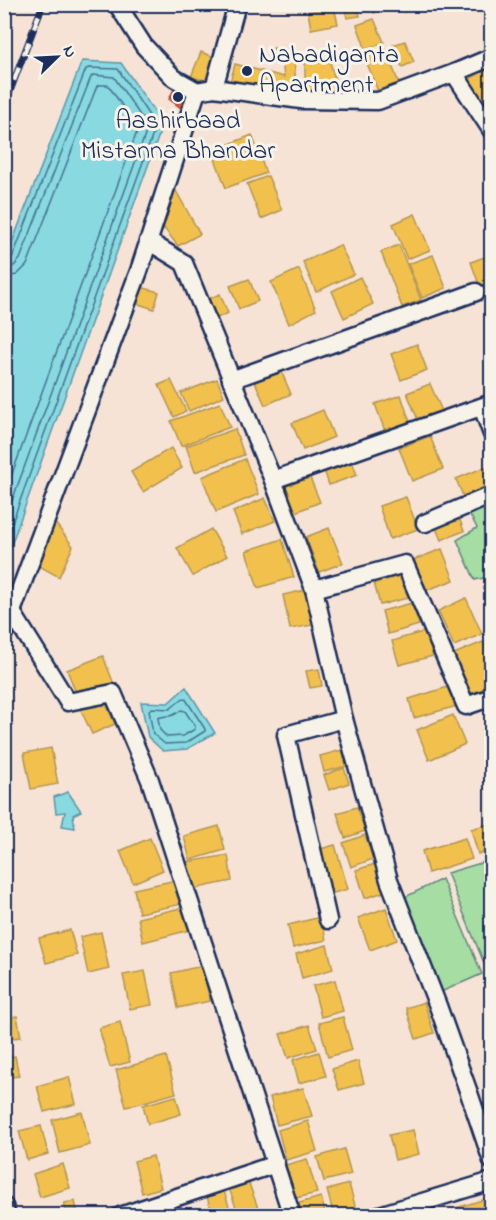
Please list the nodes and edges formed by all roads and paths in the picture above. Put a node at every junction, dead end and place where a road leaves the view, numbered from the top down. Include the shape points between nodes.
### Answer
1 (117, 4) edge
2 (237, 4) edge
3 (492, 57) edge
4 (454, 73) junction
5 (206, 89) junction
6 (492, 131) edge
7 (148, 241) junction
8 (476, 292) dead end
9 (231, 380) junction
10 (487, 405) edge
11 (492, 434) edge
12 (273, 480) junction
13 (492, 495) edge
14 (425, 523) dead end
15 (314, 588) junction
16 (12, 612) junction
17 (4, 633) edge
18 (492, 697) edge
19 (344, 719) junction
20 (328, 920) dead end
21 (492, 1161) edge
22 (276, 1164) junction
23 (492, 1181) edge
24 (4, 1206) edge
25 (7, 1215) edge
26 (120, 1215) edge
27 (292, 1215) edge
28 (376, 1215) edge

1 - 5 street via 144,46 174,78
2 - 5 street
3 - 4 street
4 - 5 street via 378,100 301,100
4 - 6 street
5 - 7 street
7 - 9 street via 184,263
7 - 16 street
8 - 9 street
9 - 12 street
10 - 11 street
10 - 12 street
12 - 15 street
13 - 14 street
15 - 18 street via 405,564 466,706
15 - 19 street
16 - 17 street
16 - 22 street via 68,702 113,693 150,780
19 - 20 street via 286,735
19 - 21 street via 389,879
22 - 26 street
22 - 27 street
23 - 28 street
24 - 25 street

